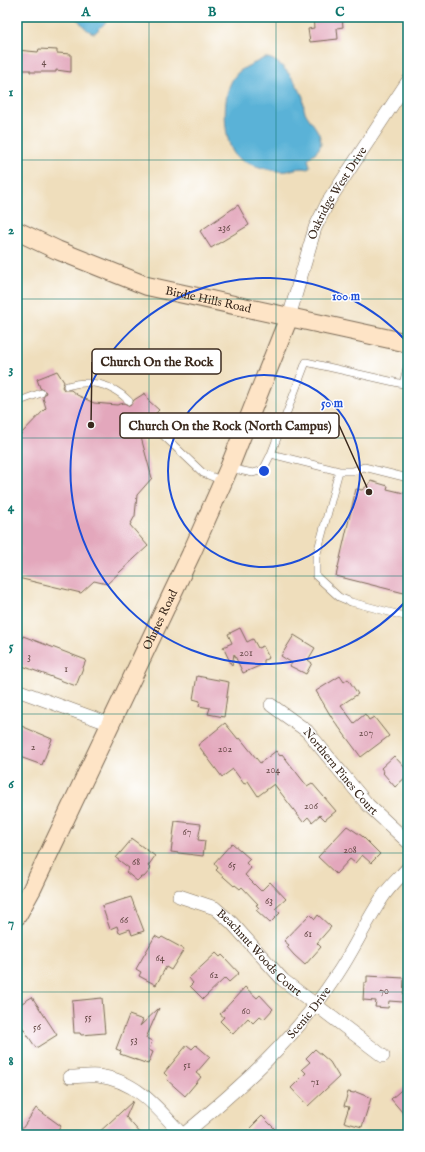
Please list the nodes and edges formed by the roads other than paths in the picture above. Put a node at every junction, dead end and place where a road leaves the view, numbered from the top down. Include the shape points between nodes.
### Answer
1 (408, 81) edge
2 (17, 230) edge
3 (289, 317) junction
4 (408, 343) edge
5 (408, 364) edge
6 (67, 386) dead end
7 (41, 393) dead end
8 (129, 401) dead end
9 (17, 402) edge
10 (148, 421) dead end
11 (271, 454) junction
12 (339, 471) junction
13 (226, 474) junction
14 (408, 478) edge
15 (408, 616) edge
16 (17, 690) edge
17 (271, 705) dead end
18 (110, 724) junction
19 (408, 842) edge
20 (408, 868) edge
21 (179, 896) dead end
22 (17, 916) edge
23 (316, 1005) junction
24 (383, 1056) dead end
25 (70, 1077) dead end
26 (182, 1135) edge

1 - 3 street, Oakridge West Drive via 328,202 315,228
2 - 3 main road, Birdie Hills Road via 57,250 147,286
3 - 4 main road, Birdie Hills Road
3 - 13 main road, Ohmes Road
5 - 11 lane via 403,384 306,362
6 - 8 lane via 81,382 102,384 121,393
7 - 9 lane
10 - 13 lane via 203,473
11 - 12 lane
11 - 13 lane via 263,470
12 - 14 lane via 353,471 364,467
12 - 15 lane via 316,557 316,576 339,597
13 - 18 main road, Ohmes Road
16 - 18 street
17 - 19 street, Northern Pines Court via 307,731 368,804
18 - 22 main road, Ohmes Road
20 - 23 street, Scenic Drive via 385,894 336,977
21 - 23 street, Beachnut Woods Court via 215,908 232,923 283,980
23 - 24 street, Beachnut Woods Court
23 - 26 street, Scenic Drive via 252,1077
25 - 26 street via 97,1076 119,1080 140,1092

